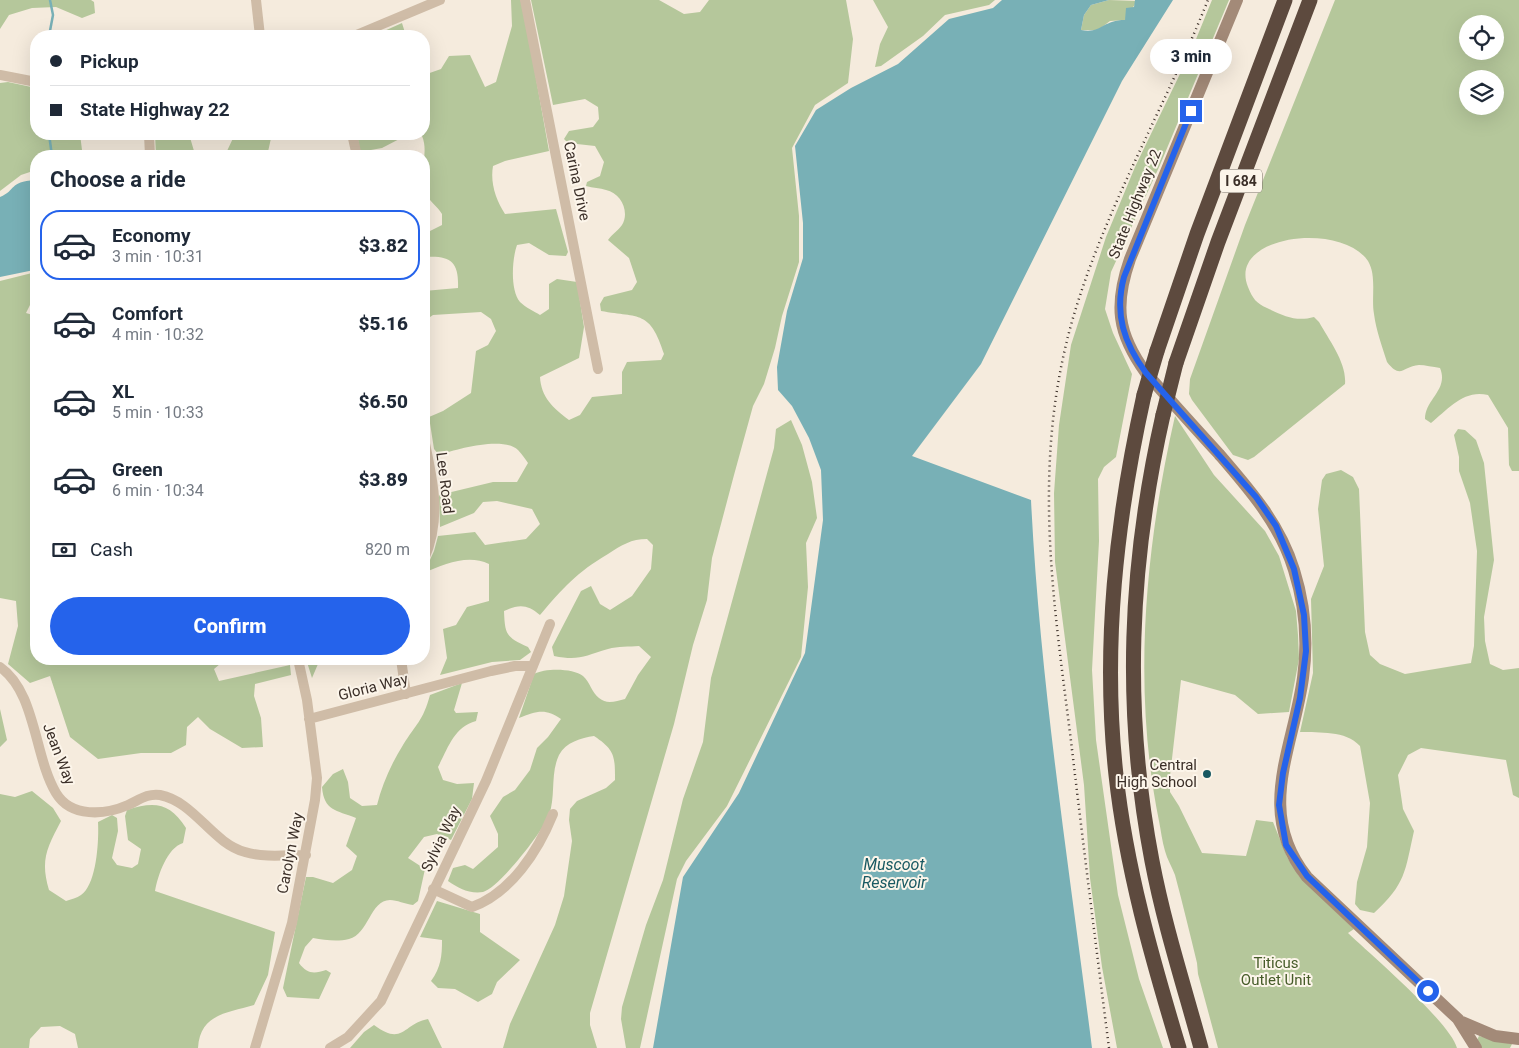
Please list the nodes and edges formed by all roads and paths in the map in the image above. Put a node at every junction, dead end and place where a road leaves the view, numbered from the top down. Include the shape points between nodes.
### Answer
1 (256, 0) edge
2 (440, 0) edge
3 (525, 0) edge
4 (1237, 0) edge
5 (1286, 0) edge
6 (1310, 0) edge
7 (259, 30) edge
8 (368, 30) edge
9 (0, 76) edge
10 (30, 81) edge
11 (598, 369) dead end
12 (430, 470) edge
13 (430, 545) edge
14 (550, 624) dead end
15 (299, 665) edge
16 (401, 665) edge
17 (533, 666) junction
18 (0, 667) edge
19 (406, 694) junction
20 (308, 719) junction
21 (553, 814) dead end
22 (306, 855) junction
23 (433, 889) junction
24 (1458, 1019) junction
25 (1519, 1039) edge
26 (255, 1048) edge
27 (330, 1048) edge
28 (1179, 1048) edge
29 (1202, 1048) edge
30 (1476, 1048) edge

1 - 7 street
2 - 8 street
3 - 11 street, Carina Drive
4 - 24 main road, State Highway 22 via 1130,259 1120,291 1120,317 1126,342 1146,373 1267,512 1284,541 1298,583 1306,651 1279,805 1286,845 1307,876
5 - 28 highway, I 684, bridge via 1156,351 1124,500 1114,574 1110,638 1116,776 1131,867 1152,957
6 - 29 highway, I 684, bridge via 1218,242 1176,363 1145,504 1134,594 1132,639 1138,774 1152,862
9 - 10 street
12 - 13 street, Lee Road via 436,514
14 - 17 street, Sylvia Way
15 - 20 street, Carolyn Way
16 - 19 street
17 - 19 street, Gloria Way via 491,671
17 - 23 street, Sylvia Way via 486,781
18 - 22 street, Jean Way via 22,689 49,776 56,793 67,806 85,812 108,812 151,795 162,795 179,803 226,843 245,852
19 - 20 street, Gloria Way
20 - 22 street, Carolyn Way via 317,778
21 - 23 street via 536,850 501,891 486,902 472,907
22 - 26 street, Carolyn Way via 292,923
23 - 27 street, Sylvia Way via 381,1001 348,1037
24 - 25 main road via 1480,1031
24 - 30 main road

